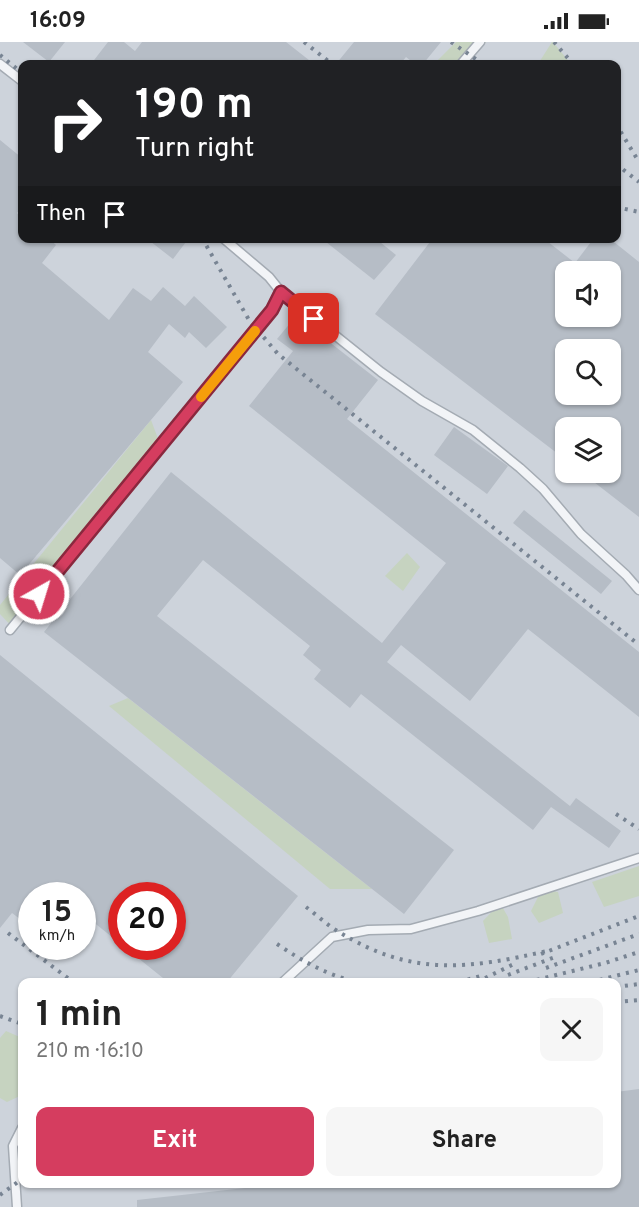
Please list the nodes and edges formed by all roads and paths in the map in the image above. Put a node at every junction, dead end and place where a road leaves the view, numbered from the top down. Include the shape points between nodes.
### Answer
1 (480, 42) edge
2 (464, 60) edge
3 (0, 64) edge
4 (18, 78) edge
5 (229, 243) edge
6 (281, 292) junction
7 (639, 590) edge
8 (10, 630) dead end
9 (639, 858) edge
10 (287, 978) edge
11 (18, 1136) edge
12 (16, 1207) edge

1 - 2 lane
3 - 4 lane
5 - 6 lane
6 - 7 lane via 381,372 473,430 520,468 580,534
6 - 8 lane via 272,310
9 - 10 lane via 411,929 368,930 332,937
11 - 12 lane via 13,1146

